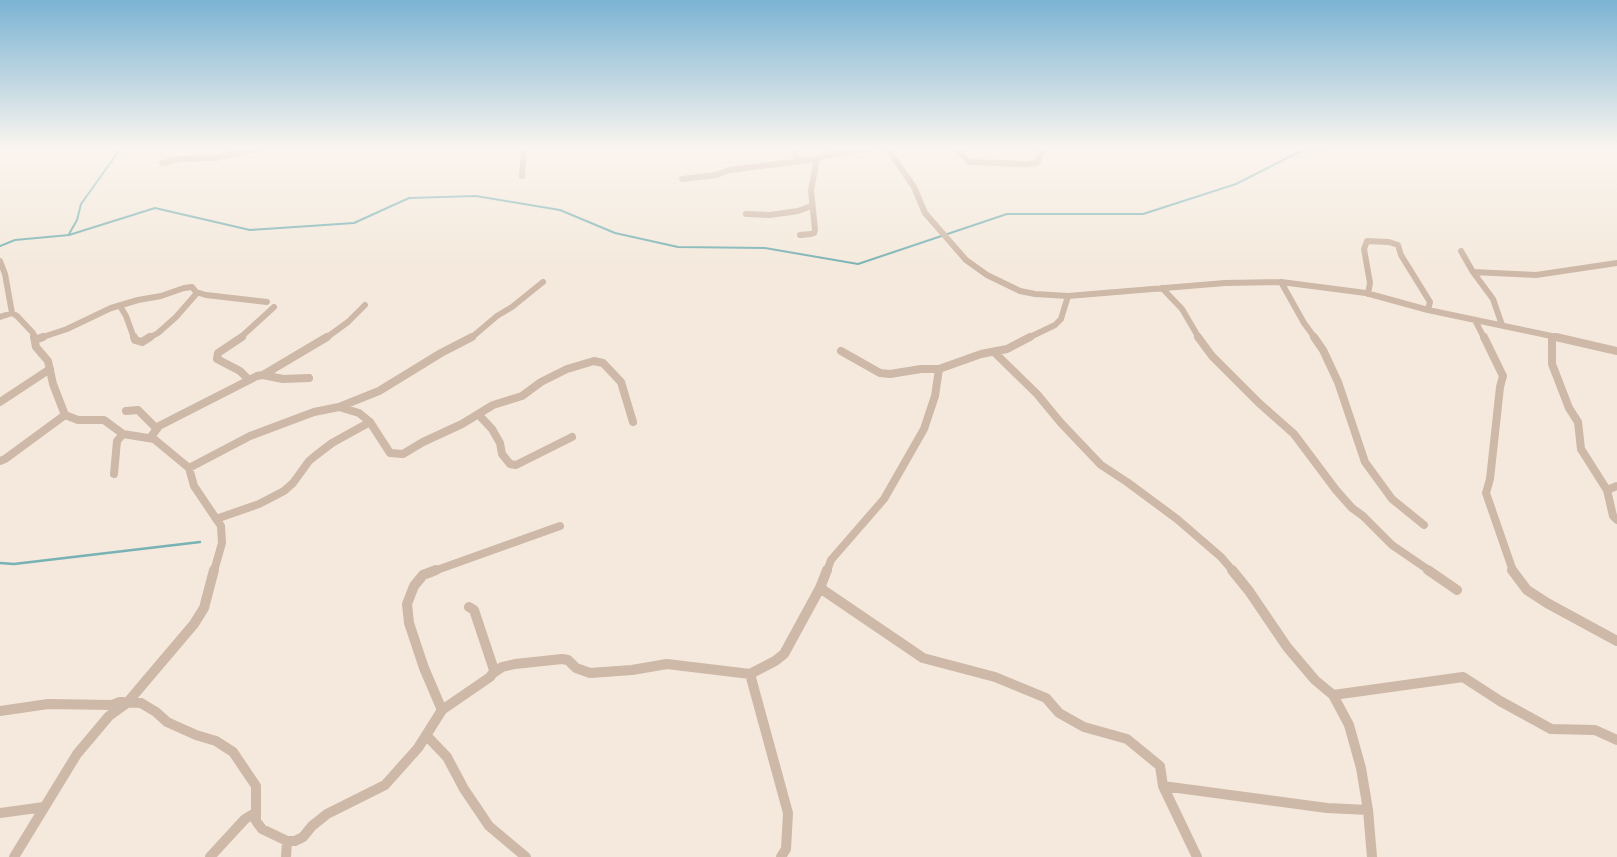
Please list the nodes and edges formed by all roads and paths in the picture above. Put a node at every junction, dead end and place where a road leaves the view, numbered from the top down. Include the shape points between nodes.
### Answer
1 (810, 188) edge
2 (914, 188) edge
3 (812, 206) junction
4 (746, 214) dead end
5 (800, 235) dead end
6 (1460, 252) dead end
7 (0, 261) edge
8 (1617, 263) edge
9 (1473, 272) junction
10 (543, 282) dead end
11 (1281, 282) junction
12 (1162, 288) junction
13 (197, 293) junction
14 (1368, 294) junction
15 (1068, 296) junction
16 (267, 302) dead end
17 (365, 305) dead end
18 (120, 306) junction
19 (274, 307) dead end
20 (1428, 310) junction
21 (12, 313) junction
22 (0, 317) edge
23 (1475, 320) junction
24 (1502, 325) junction
25 (1552, 337) junction
26 (35, 340) junction
27 (841, 351) dead end
28 (1617, 351) edge
29 (994, 352) junction
30 (50, 369) junction
31 (939, 369) junction
32 (263, 374) junction
33 (309, 378) dead end
34 (249, 380) junction
35 (0, 402) edge
36 (339, 407) junction
37 (126, 411) dead end
38 (478, 414) junction
39 (65, 415) junction
40 (370, 422) junction
41 (633, 422) dead end
42 (157, 429) junction
43 (122, 434) junction
44 (572, 437) dead end
45 (150, 438) junction
46 (0, 461) edge
47 (189, 468) junction
48 (114, 474) dead end
49 (1617, 486) edge
50 (1607, 490) junction
51 (216, 519) junction
52 (1617, 520) edge
53 (1424, 525) dead end
54 (560, 526) dead end
55 (820, 588) junction
56 (1457, 590) dead end
57 (469, 607) dead end
58 (1617, 640) edge
59 (493, 673) junction
60 (750, 674) junction
61 (1333, 694) junction
62 (127, 703) junction
63 (442, 710) junction
64 (0, 711) edge
65 (426, 735) junction
66 (1617, 740) edge
67 (1163, 786) junction
68 (44, 807) junction
69 (1368, 810) junction
70 (0, 813) edge
71 (255, 813) junction
72 (287, 841) junction
73 (14, 857) edge
74 (210, 857) edge
75 (286, 857) edge
76 (526, 857) edge
77 (781, 857) edge
78 (1197, 857) edge
79 (1372, 857) edge

1 - 3 street
2 - 15 street via 925,213 966,260 987,275 1020,291
3 - 4 street via 770,215
3 - 5 street via 814,232
6 - 9 street
7 - 21 street
8 - 9 street via 1536,275
9 - 24 street via 1493,299
10 - 36 street via 470,339 379,390
11 - 12 street
11 - 14 street
11 - 53 street via 1326,356 1338,382 1365,462 1392,498
12 - 15 street
12 - 56 street via 1182,309 1212,356 1294,434 1352,508 1392,545
13 - 16 street
13 - 18 street via 192,287 184,288
13 - 18 street via 167,325 142,342 135,340
14 - 20 street
14 - 20 street via 1370,283 1364,248 1367,241 1389,242 1398,245 1401,255 1430,302
15 - 29 street via 1061,319 1055,324 1007,349
17 - 32 street via 326,338
18 - 26 street
19 - 34 street via 242,337 218,353 218,359 240,371
20 - 23 street
21 - 22 street
21 - 26 street via 33,333
23 - 24 street
23 - 58 street via 1503,376 1490,479 1486,492 1510,566 1527,590
24 - 25 street
25 - 28 street
25 - 50 street via 1552,364 1569,408 1578,422 1581,449
26 - 30 street via 36,347 48,361
27 - 31 street via 880,373
29 - 31 street
29 - 61 street via 1037,394 1101,465 1177,519 1221,557 1249,591 1287,647 1315,680
30 - 35 street
30 - 39 street
31 - 55 street via 935,396 924,429 884,499 831,560
32 - 33 street via 283,379
32 - 34 street
34 - 42 street
36 - 40 street via 359,413
36 - 47 street via 314,412 250,436
37 - 42 street via 138,410
38 - 40 street via 403,454 390,453
38 - 41 street via 493,405 522,396 540,382 567,369 594,361 603,363 620,382
38 - 44 street via 492,429 500,443 502,454 510,464 516,465
39 - 43 street via 78,420 104,420
39 - 46 street
40 - 51 street via 332,443 310,461 294,483 284,491 260,504
42 - 45 street
43 - 45 street
43 - 48 street via 117,441
45 - 47 street via 160,443
47 - 51 street via 194,486
49 - 50 street
50 - 52 street via 1613,516
51 - 62 street via 221,526 222,543 204,608 194,624
54 - 63 street via 423,575 414,586 406,604 409,623
55 - 60 street via 784,654 761,670
55 - 67 street via 923,658 995,677 1046,698 1059,713 1084,727 1127,739 1160,766
57 - 59 street via 474,610
59 - 60 street via 514,664 562,658 576,668 590,672 632,670 668,664
59 - 63 street via 490,678
60 - 77 street via 788,813 786,849
61 - 66 street via 1463,677 1500,702 1550,729 1595,730
61 - 69 street via 1349,725 1361,768
62 - 64 street via 120,702 112,706 48,704
62 - 68 street via 109,716 77,754
62 - 71 street via 141,703 167,722 216,741 233,752 256,786
63 - 65 street
65 - 72 street via 407,762 385,785 327,814 296,841
65 - 76 street via 448,757 464,789 489,826
67 - 69 street via 1327,808
67 - 78 street
68 - 70 street
68 - 73 street
69 - 79 street
71 - 72 street via 256,821 262,829
71 - 74 street
72 - 75 street

